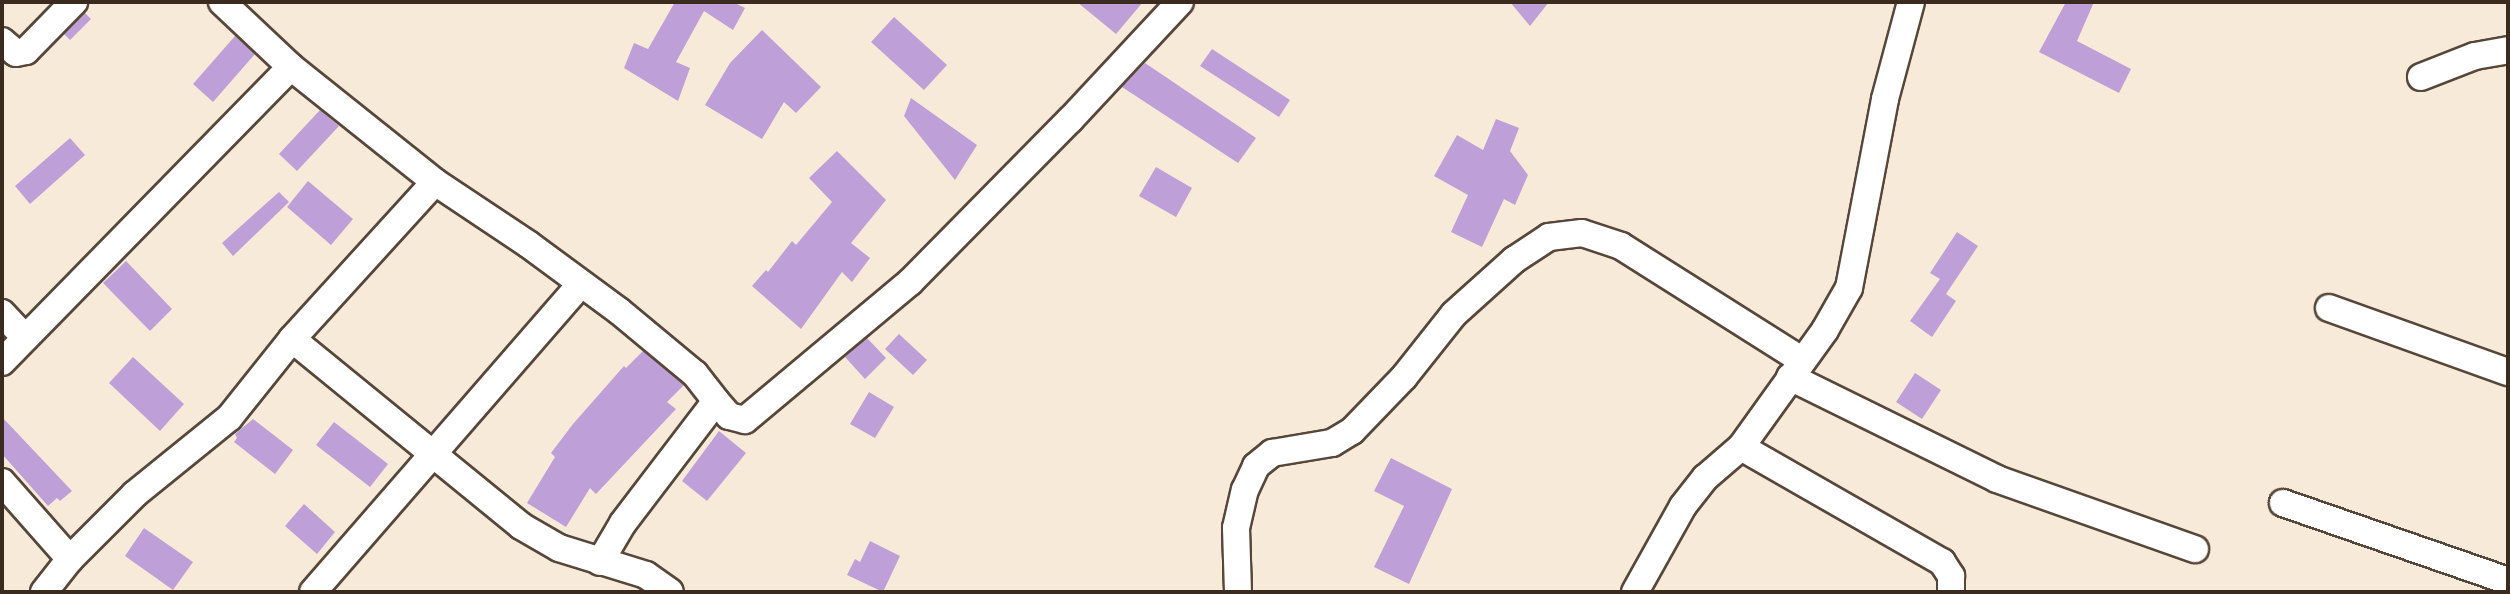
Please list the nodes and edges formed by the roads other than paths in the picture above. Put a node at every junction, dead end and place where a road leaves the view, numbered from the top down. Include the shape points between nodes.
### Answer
1 (74, 2) edge
2 (1180, 2) edge
3 (1911, 2) edge
4 (231, 5) edge
5 (2, 41) edge
6 (2508, 50) edge
7 (291, 67) junction
8 (2421, 77) dead end
9 (435, 183) junction
10 (581, 284) junction
11 (2329, 308) dead end
12 (2, 313) edge
13 (24, 337) junction
14 (292, 339) junction
15 (2, 362) edge
16 (1796, 368) junction
17 (2508, 372) edge
18 (716, 401) junction
19 (1741, 447) junction
20 (436, 454) junction
21 (2, 482) edge
22 (2283, 503) dead end
23 (2195, 548) dead end
24 (70, 559) junction
25 (600, 562) junction
26 (2508, 581) edge
27 (48, 591) edge
28 (313, 592) edge
29 (670, 592) edge
30 (1238, 592) edge
31 (1635, 592) edge
32 (1951, 592) edge

1 - 5 street via 26,51 16,53
2 - 18 street via 910,282 745,421 729,416
3 - 16 street via 1885,99 1849,288
4 - 7 street
6 - 8 street via 2475,56
7 - 9 street
7 - 13 street
9 - 10 street
9 - 14 street
10 - 18 street via 695,374
10 - 20 street
11 - 17 street
12 - 13 street
13 - 15 street
14 - 20 street
14 - 24 street via 229,418 135,494
16 - 19 street
16 - 23 street via 1997,479
16 - 30 street via 1621,246 1582,233 1549,237 1514,260 1454,314 1404,377 1352,431 1332,443 1272,453 1256,466 1236,528
18 - 25 street via 623,523
19 - 31 street via 1704,478
19 - 32 street via 1942,562 1951,576
20 - 25 street via 521,526 559,548
20 - 28 street
21 - 24 street
22 - 26 street
24 - 27 street
25 - 29 street via 646,575

